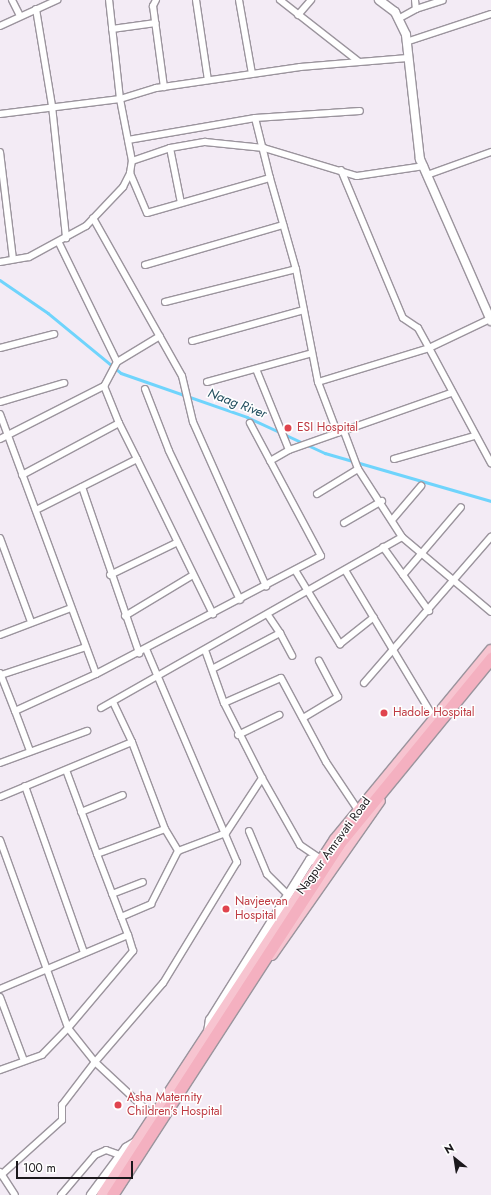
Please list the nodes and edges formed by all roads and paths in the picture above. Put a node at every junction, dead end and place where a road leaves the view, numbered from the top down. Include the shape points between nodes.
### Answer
1 (12, 0) edge
2 (57, 0) edge
3 (110, 0) edge
4 (156, 0) edge
5 (196, 0) edge
6 (239, 0) edge
7 (280, 0) edge
8 (311, 0) edge
9 (378, 0) edge
10 (415, 0) edge
11 (443, 0) edge
12 (36, 9) junction
13 (416, 9) junction
14 (298, 14) junction
15 (491, 14) edge
16 (20, 16) junction
17 (398, 19) junction
18 (156, 23) junction
19 (0, 26) edge
20 (112, 29) junction
21 (406, 42) junction
22 (408, 58) junction
23 (359, 62) junction
24 (252, 74) junction
25 (208, 80) junction
26 (164, 87) junction
27 (120, 99) junction
28 (52, 106) junction
29 (360, 111) dead end
30 (0, 114) edge
31 (255, 118) junction
32 (128, 140) junction
33 (170, 148) junction
34 (264, 148) junction
35 (0, 152) edge
36 (491, 152) edge
37 (132, 161) junction
38 (424, 166) junction
39 (341, 170) junction
40 (130, 173) junction
41 (427, 175) junction
42 (270, 178) junction
43 (181, 203) junction
44 (93, 218) junction
45 (283, 225) junction
46 (66, 238) junction
47 (59, 243) junction
48 (13, 259) junction
49 (0, 262) edge
50 (145, 265) dead end
51 (296, 269) junction
52 (165, 302) dead end
53 (304, 310) junction
54 (490, 316) edge
55 (54, 334) dead end
56 (160, 336) junction
57 (192, 341) dead end
58 (0, 348) edge
59 (430, 348) junction
60 (312, 353) junction
61 (116, 364) junction
62 (256, 369) junction
63 (207, 382) dead end
64 (318, 382) junction
65 (64, 383) dead end
66 (105, 384) junction
67 (145, 389) dead end
68 (451, 393) junction
69 (0, 402) edge
70 (0, 414) edge
71 (118, 423) junction
72 (250, 423) dead end
73 (340, 431) junction
74 (475, 436) junction
75 (3, 438) edge
76 (289, 450) junction
77 (137, 459) junction
78 (394, 460) dead end
79 (270, 461) junction
80 (491, 463) edge
81 (358, 467) junction
82 (22, 475) junction
83 (420, 486) dead end
84 (82, 487) junction
85 (317, 494) dead end
86 (382, 501) junction
87 (461, 507) dead end
88 (36, 510) junction
89 (392, 520) junction
90 (344, 523) dead end
91 (402, 536) junction
92 (491, 537) edge
93 (0, 538) edge
94 (176, 543) junction
95 (383, 547) junction
96 (422, 552) junction
97 (295, 570) junction
98 (345, 570) junction
99 (110, 575) junction
100 (192, 575) junction
101 (403, 575) junction
102 (455, 582) junction
103 (266, 586) junction
104 (308, 592) junction
105 (240, 600) junction
106 (71, 608) junction
107 (429, 611) junction
108 (491, 612) edge
109 (213, 614) junction
110 (268, 615) junction
111 (125, 616) junction
112 (374, 617) junction
113 (31, 622) junction
114 (280, 633) junction
115 (0, 634) edge
116 (86, 647) junction
117 (146, 649) junction
118 (205, 650) junction
119 (393, 650) junction
120 (491, 650) edge
121 (139, 652) junction
122 (292, 656) dead end
123 (491, 658) edge
124 (319, 661) dead end
125 (491, 665) edge
126 (214, 668) junction
127 (0, 674) edge
128 (96, 674) junction
129 (160, 675) junction
130 (364, 683) dead end
131 (114, 702) junction
132 (224, 703) junction
133 (101, 708) dead end
134 (15, 711) junction
135 (279, 715) dead end
136 (303, 718) junction
137 (434, 718) junction
138 (87, 731) dead end
139 (238, 735) junction
140 (132, 742) junction
141 (30, 751) junction
142 (0, 763) edge
143 (66, 770) junction
144 (262, 778) junction
145 (25, 786) junction
146 (122, 795) dead end
147 (0, 797) edge
148 (358, 810) junction
149 (81, 812) junction
150 (165, 829) junction
151 (248, 831) dead end
152 (226, 833) junction
153 (0, 840) edge
154 (178, 851) junction
155 (97, 854) junction
156 (321, 860) junction
157 (143, 882) dead end
158 (112, 894) junction
159 (288, 895) junction
160 (121, 917) junction
161 (128, 935) junction
162 (84, 954) junction
163 (45, 970) junction
164 (0, 990) edge
165 (0, 997) edge
166 (68, 1028) junction
167 (208, 1032) junction
168 (24, 1062) junction
169 (95, 1062) junction
170 (0, 1070) edge
171 (154, 1117) junction
172 (140, 1140) junction
173 (120, 1155) junction
174 (1, 1172) edge
175 (15, 1195) edge
176 (61, 1195) edge
177 (91, 1195) edge
178 (102, 1195) edge
179 (112, 1195) edge
180 (118, 1195) edge

1 - 16 street
2 - 12 street
3 - 20 street
4 - 18 street
5 - 25 street
6 - 24 street
7 - 14 street
8 - 14 street
9 - 17 street via 394,12
10 - 13 street
11 - 13 street
12 - 16 street
12 - 28 street
13 - 17 street
14 - 23 street
15 - 21 street
16 - 19 street
17 - 21 street
18 - 20 street
18 - 26 street
20 - 27 street
21 - 22 street
22 - 23 street
22 - 38 street
23 - 24 street
24 - 25 street
25 - 26 street
26 - 27 street
27 - 28 street
27 - 32 street
28 - 30 street
28 - 46 street
29 - 31 street
31 - 32 street
31 - 34 street
32 - 37 street
33 - 34 street via 205,142
33 - 37 street
33 - 43 street
34 - 39 street
34 - 42 street
35 - 48 street
36 - 41 street
37 - 40 street
38 - 39 street via 357,176
38 - 41 street
39 - 59 street via 403,318 418,328
40 - 43 street via 147,213
40 - 44 street via 123,187
41 - 54 street
42 - 43 street
42 - 45 street
44 - 46 street
44 - 56 street
45 - 50 street
45 - 51 street
46 - 47 street
47 - 48 street via 29,257
47 - 61 street
48 - 49 street
51 - 52 street
51 - 53 street
53 - 57 street
53 - 60 street
54 - 59 street
55 - 58 street
56 - 61 street
56 - 103 street via 182,376 187,402 235,523
59 - 64 street
59 - 68 street
60 - 62 street
60 - 64 street
61 - 66 street
62 - 63 street
62 - 76 street
64 - 73 street
65 - 69 street
66 - 71 street
66 - 75 street
67 - 105 street via 169,451
68 - 73 street
68 - 74 street
70 - 75 street
71 - 77 street
71 - 82 street
72 - 79 street
73 - 76 street
73 - 81 street via 354,454
74 - 78 street
74 - 80 street
75 - 82 street
76 - 79 street
77 - 84 street
77 - 94 street
79 - 97 street via 321,556
81 - 85 street
81 - 86 street
82 - 88 street
83 - 89 street
84 - 88 street
84 - 99 street
86 - 89 street
86 - 90 street
87 - 96 street
88 - 106 street
89 - 91 street
91 - 95 street
91 - 96 street
92 - 102 street
93 - 113 street
94 - 99 street
94 - 100 street
95 - 98 street
95 - 101 street
96 - 101 street
96 - 102 street
97 - 103 street
97 - 104 street
98 - 104 street
98 - 112 street
99 - 111 street
100 - 109 street
100 - 111 street
101 - 107 street
102 - 107 street
102 - 108 street
103 - 105 street
104 - 110 street
104 - 112 street via 340,644
105 - 109 street
106 - 113 street
106 - 116 street
107 - 119 street
109 - 117 street
110 - 114 street
110 - 118 street
111 - 121 street
112 - 119 street
113 - 115 street
114 - 122 street
114 - 126 street
116 - 127 street
116 - 128 street
117 - 121 street
117 - 129 street
118 - 126 street
118 - 129 street
119 - 130 street
119 - 137 street
120 - 137 main road, Nagpur Amravati Road
121 - 128 street
123 - 179 highway via 338,845
124 - 136 street via 338,697
125 - 180 main road, Nagpur Amravati Road via 339,857
126 - 132 street
127 - 134 street
128 - 134 street
129 - 131 street
129 - 152 street
131 - 133 street
131 - 140 street
132 - 136 street via 280,678
132 - 139 street
134 - 141 street
135 - 139 street
136 - 148 street
137 - 148 main road, Nagpur Amravati Road
138 - 141 street
139 - 144 street
140 - 143 street
140 - 150 street
141 - 142 street
143 - 145 street
143 - 149 street
144 - 152 street
144 - 156 street via 300,844
145 - 147 street
145 - 162 street
146 - 149 street
148 - 156 main road, Nagpur Amravati Road
149 - 155 street
150 - 154 street
150 - 155 street
151 - 159 street via 267,874
152 - 154 street
152 - 169 street via 237,862 163,983
153 - 163 street
154 - 160 street via 151,904
155 - 158 street
156 - 159 street via 310,860
156 - 167 main road, Nagpur Amravati Road
157 - 158 street
158 - 160 street
159 - 167 street via 210,1020
160 - 161 street
161 - 162 street
161 - 166 street via 133,951
162 - 163 street
163 - 164 street
163 - 166 street
165 - 168 street
166 - 168 street via 42,1055
166 - 169 street
167 - 171 main road, Nagpur Amravati Road
168 - 170 street
169 - 171 street
169 - 174 street via 62,1105 62,1120
171 - 172 main road, Nagpur Amravati Road
172 - 173 street
172 - 178 main road, Nagpur Amravati Road
173 - 176 street via 106,1150 95,1154
173 - 177 street
174 - 175 street

